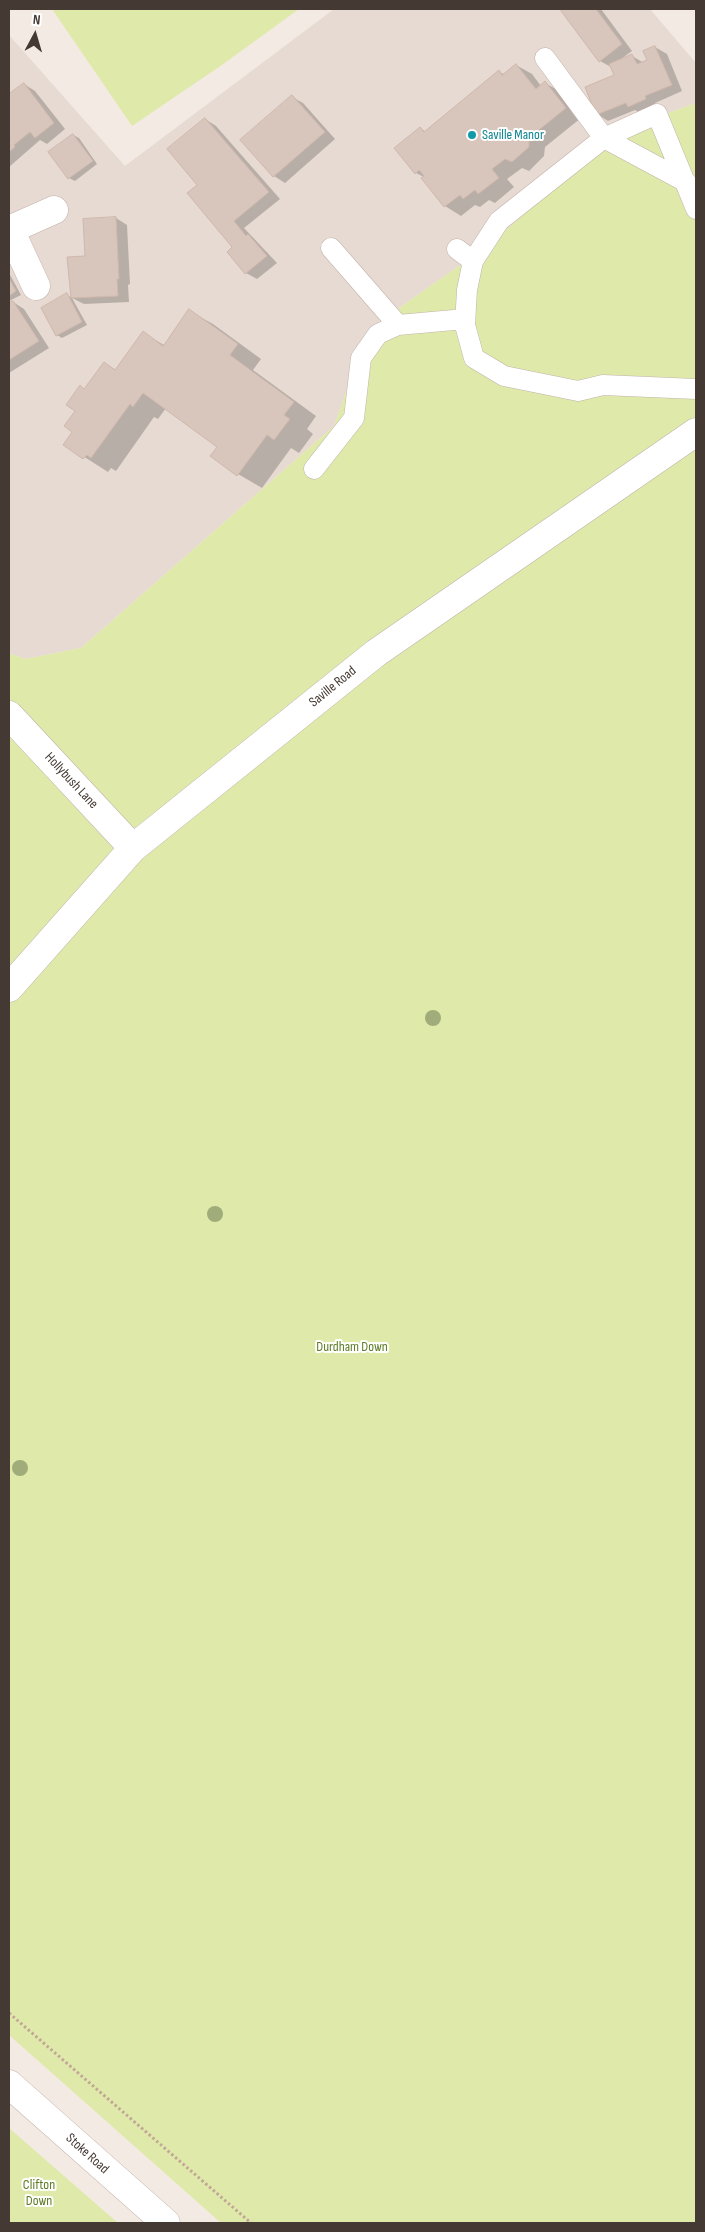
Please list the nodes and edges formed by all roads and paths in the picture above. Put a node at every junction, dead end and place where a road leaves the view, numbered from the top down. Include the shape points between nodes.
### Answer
1 (545, 58) dead end
2 (604, 138) junction
3 (686, 182) junction
4 (54, 210) dead end
5 (696, 210) edge
6 (9, 230) edge
7 (331, 248) dead end
8 (457, 249) dead end
9 (473, 261) junction
10 (36, 286) dead end
11 (465, 319) junction
12 (398, 325) junction
13 (696, 389) edge
14 (696, 432) edge
15 (314, 469) dead end
16 (9, 715) edge
17 (133, 848) junction
18 (9, 988) edge
19 (9, 2013) edge
20 (9, 2084) edge
21 (166, 2223) edge
22 (251, 2223) edge

1 - 2 lane
2 - 3 lane
2 - 3 lane via 656,114
2 - 9 lane via 499,221
3 - 5 lane
4 - 6 street
6 - 10 street
7 - 12 lane
8 - 9 lane
9 - 11 lane via 466,290
11 - 12 lane
11 - 13 lane via 466,337 474,358 504,376 578,391 603,385
12 - 15 lane via 378,334 361,358 354,418
14 - 17 street, Saville Road via 376,653
16 - 17 street, Hollybush Lane
17 - 18 street, Saville Road
19 - 22 path
20 - 21 street, Stoke Road

